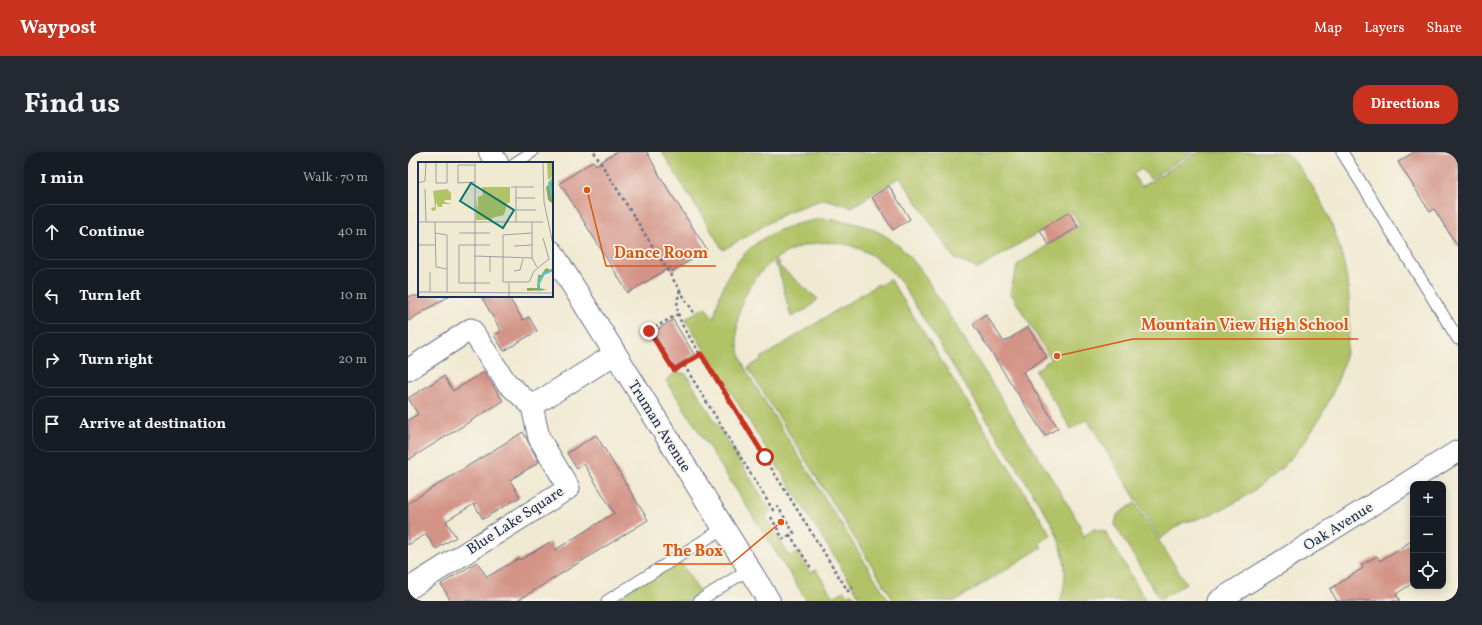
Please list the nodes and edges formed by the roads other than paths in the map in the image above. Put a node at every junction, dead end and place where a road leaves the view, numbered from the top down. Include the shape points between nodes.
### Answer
1 (490, 152) edge
2 (532, 152) edge
3 (1342, 152) edge
4 (496, 162) edge
5 (517, 162) edge
6 (553, 254) edge
7 (1458, 339) edge
8 (615, 354) junction
9 (408, 370) edge
10 (532, 406) junction
11 (1458, 451) edge
12 (724, 528) junction
13 (749, 569) junction
14 (408, 589) edge
15 (607, 601) edge
16 (699, 601) edge
17 (769, 601) edge
18 (1218, 601) edge

1 - 4 street
2 - 5 lane
3 - 7 lane
6 - 8 street, Truman Avenue
8 - 10 street
8 - 12 street, Truman Avenue
9 - 10 street via 471,329 506,382
10 - 14 street, Blue Lake Square via 539,438 569,488
11 - 18 street, Oak Avenue
12 - 13 street, Truman Avenue
12 - 15 lane
13 - 16 lane
13 - 17 street, Truman Avenue

